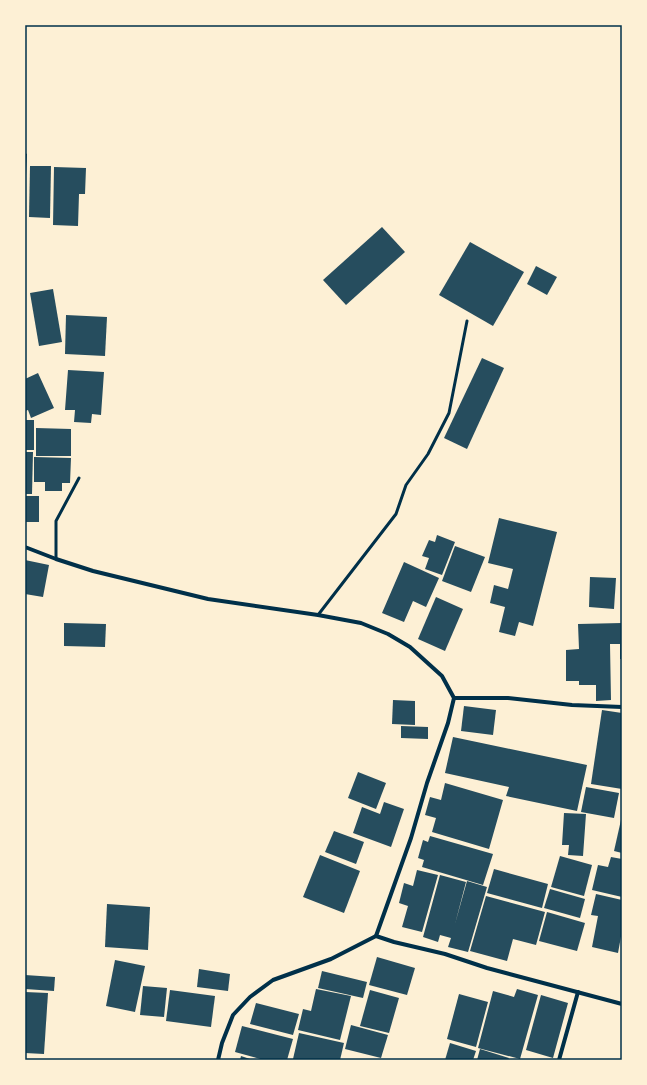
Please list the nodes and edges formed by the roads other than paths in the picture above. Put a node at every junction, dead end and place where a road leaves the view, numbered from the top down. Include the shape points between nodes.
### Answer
1 (467, 321) dead end
2 (79, 478) dead end
3 (25, 547) edge
4 (56, 559) junction
5 (318, 615) junction
6 (454, 698) junction
7 (622, 707) edge
8 (376, 936) junction
9 (578, 992) junction
10 (622, 1004) edge
11 (218, 1060) edge
12 (559, 1060) edge

1 - 5 lane via 446,420 428,454 406,485 396,514
2 - 4 lane via 56,521
3 - 4 street
4 - 5 street via 93,571 208,599
5 - 6 street via 361,623 410,647 442,676
6 - 7 street via 508,698
6 - 8 street via 411,838
8 - 9 street
8 - 11 street via 331,959 273,980 250,997 233,1015
9 - 10 street
9 - 12 street

